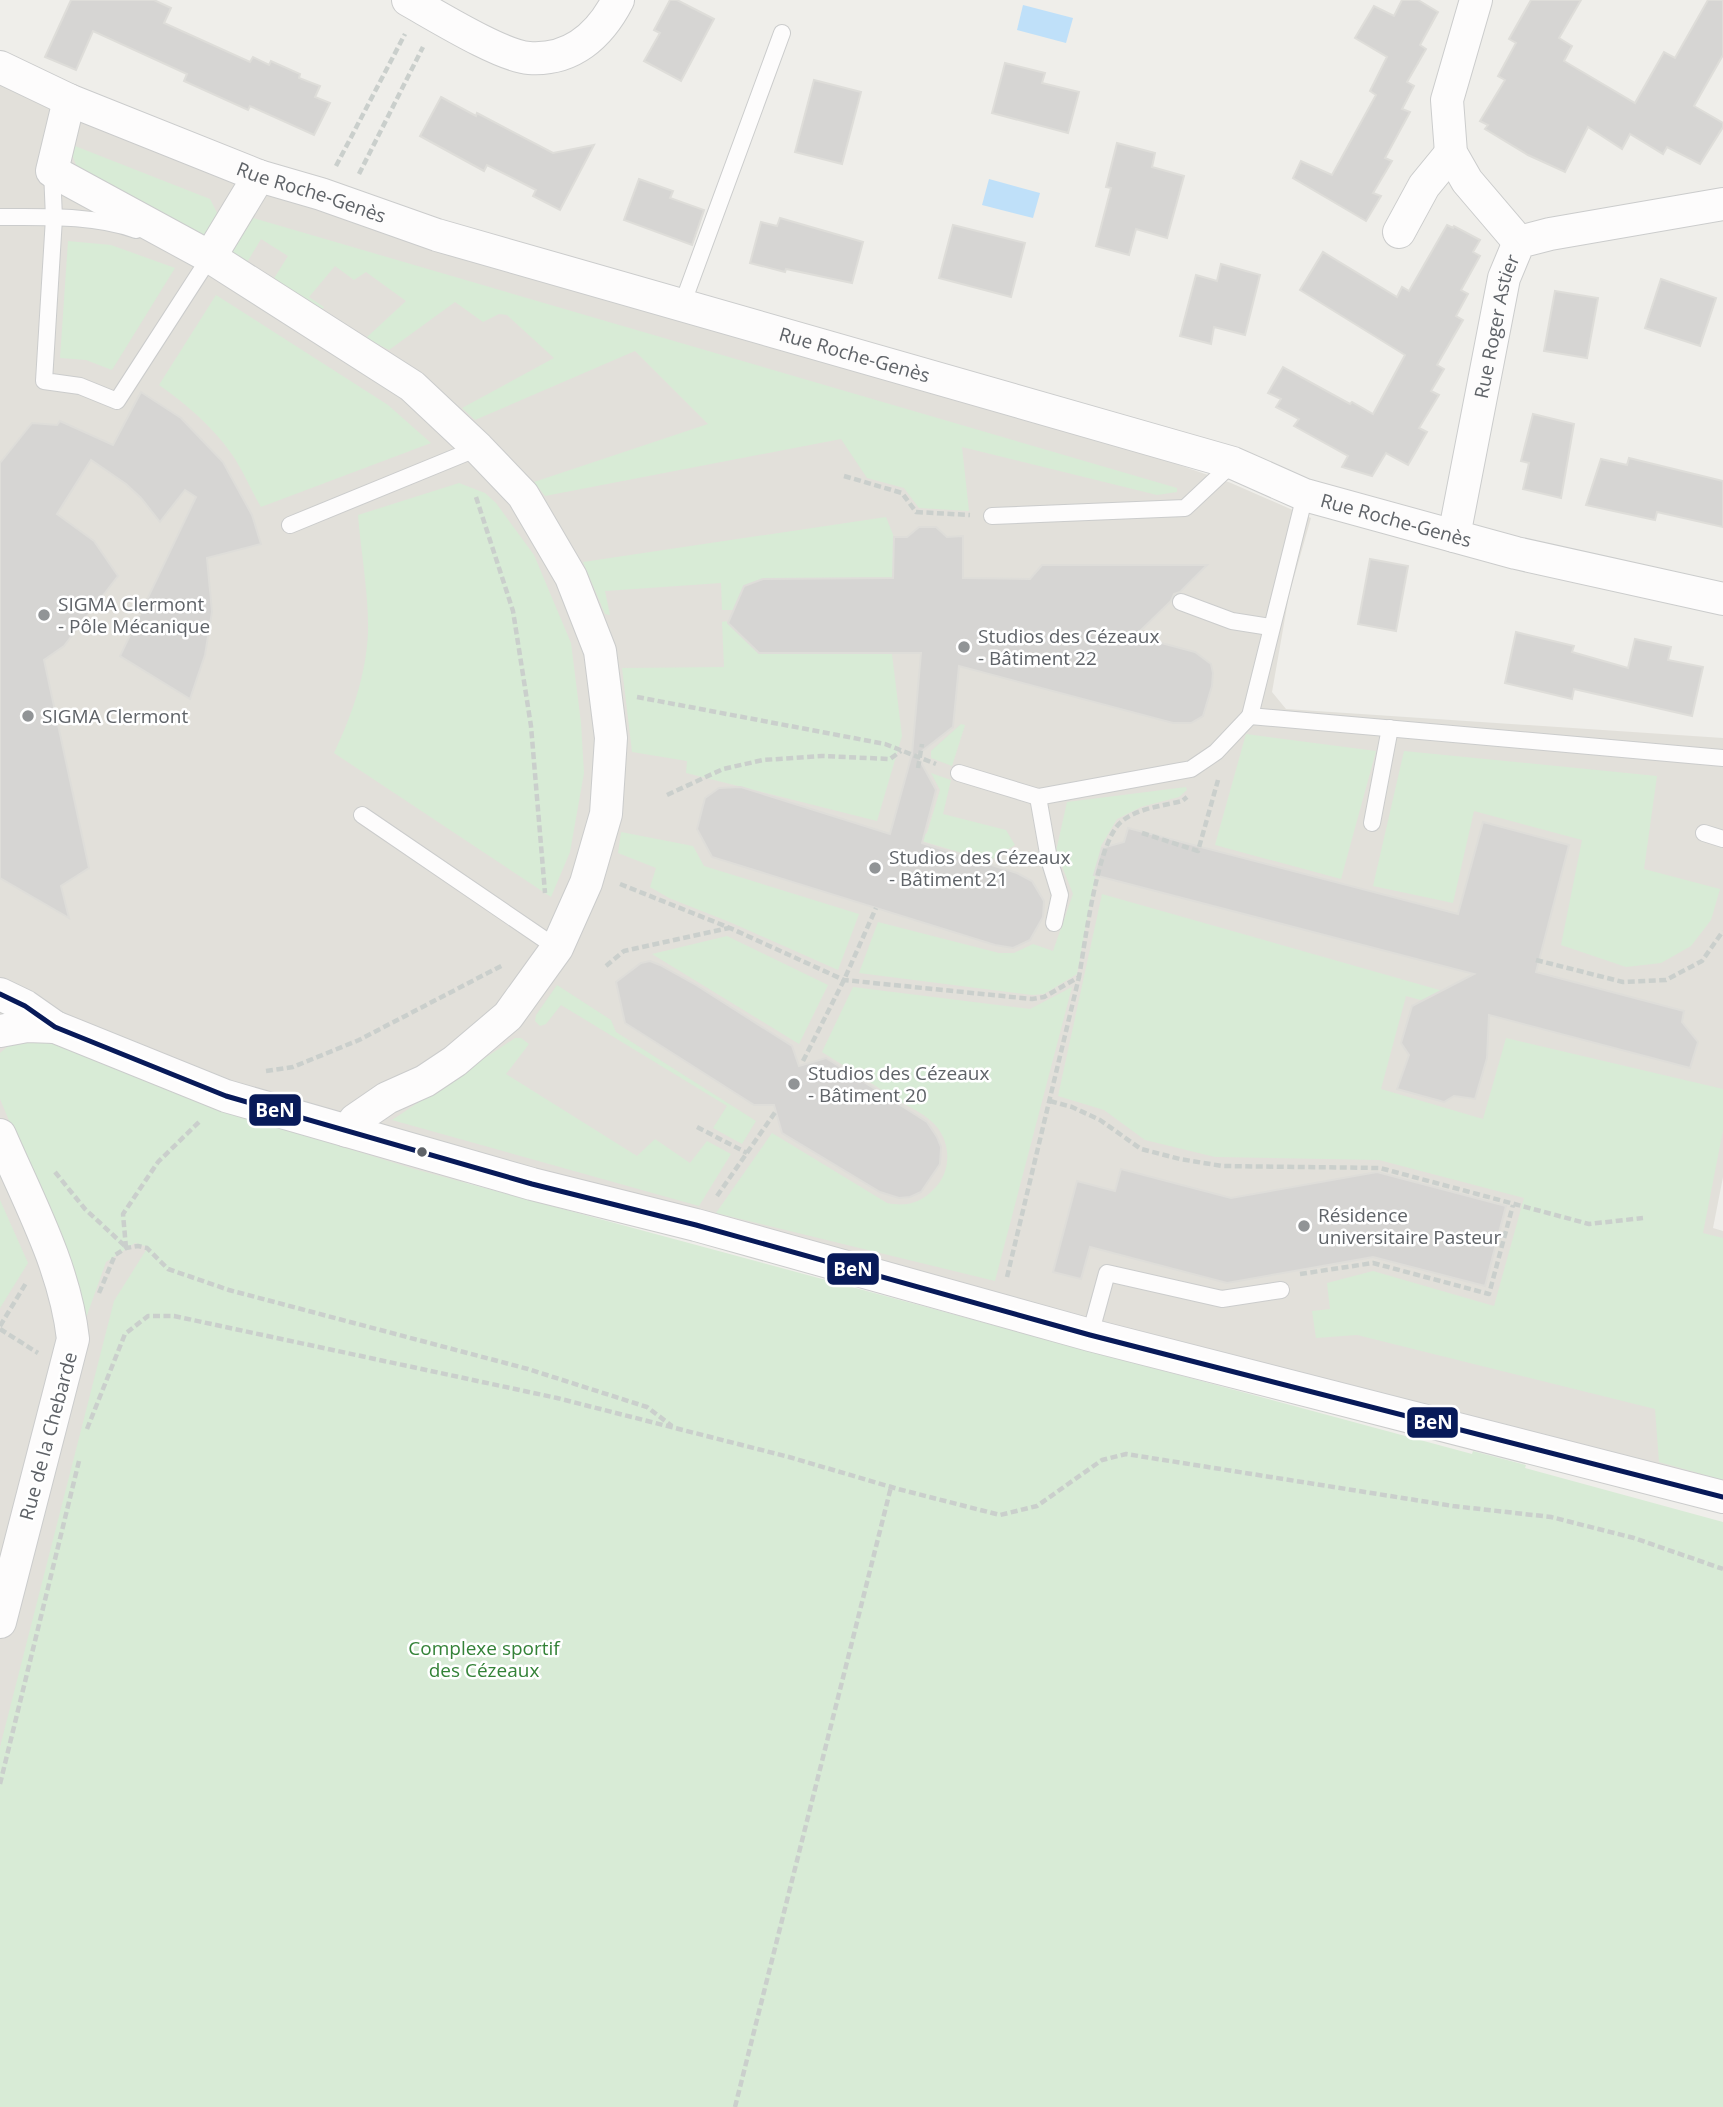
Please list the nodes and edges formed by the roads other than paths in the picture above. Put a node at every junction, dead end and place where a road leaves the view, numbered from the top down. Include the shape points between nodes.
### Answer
1 (618, 0) edge
2 (1476, 0) edge
3 (422, 8) edge
4 (782, 33) dead end
5 (0, 67) edge
6 (69, 100) junction
7 (1451, 153) junction
8 (52, 171) junction
9 (259, 176) junction
10 (1723, 204) edge
11 (0, 217) edge
12 (54, 218) junction
13 (1399, 232) dead end
14 (1519, 242) junction
15 (210, 257) junction
16 (682, 305) junction
17 (470, 451) junction
18 (1233, 463) junction
19 (1305, 495) junction
20 (992, 516) road end
21 (290, 525) dead end
22 (1454, 536) junction
23 (1723, 599) edge
24 (1181, 602) dead end
25 (1270, 627) junction
26 (1250, 716) junction
27 (1391, 728) junction
28 (1723, 758) edge
29 (959, 773) road end
30 (1038, 797) junction
31 (362, 815) dead end
32 (1372, 823) dead end
33 (1704, 833) dead end
34 (1723, 839) edge
35 (1054, 923) dead end
36 (559, 944) junction
37 (0, 994) edge
38 (55, 1027) junction
39 (0, 1031) edge
40 (347, 1131) junction
41 (0, 1135) edge
42 (1281, 1290) road end
43 (1090, 1335) junction
44 (1723, 1497) edge
45 (0, 1622) edge

1 - 3 street via 589,41 560,55 528,58 498,48
2 - 7 street via 1447,100
4 - 16 lane
5 - 6 street, Rue Roche-Genès
6 - 8 street
6 - 9 street, Rue Roche-Genès
7 - 13 street via 1424,186
7 - 14 street via 1467,181
8 - 12 lane
8 - 15 street
9 - 15 street
9 - 16 street, Rue Roche-Genès via 437,236
10 - 14 street, Rue Roger Astier
11 - 12 lane
12 - 15 lane via 119,224
12 - 15 lane via 44,381 80,386 117,401
14 - 22 street, Rue Roger Astier via 1504,278
15 - 17 street via 412,386
16 - 18 street, Rue Roche-Genès
17 - 21 lane
17 - 36 street via 523,495 571,577 600,651 611,738 606,814 590,872
18 - 19 street, Rue Roche-Genès
18 - 20 lane via 1185,508
19 - 22 street, Rue Roche-Genès
19 - 25 lane
22 - 23 street, Rue Roche-Genès
24 - 25 lane via 1232,621
25 - 26 lane
26 - 27 lane
26 - 30 lane via 1216,752 1191,769
27 - 28 lane
27 - 32 lane
29 - 30 lane
30 - 35 lane via 1060,895
31 - 36 lane
33 - 34 lane
36 - 40 street via 508,1016 455,1061 387,1098
37 - 38 street
38 - 39 street
38 - 40 street via 226,1096
40 - 43 street
41 - 45 street, Rue de la Chebarde via 51,1253 71,1316 73,1339
42 - 43 lane via 1222,1299 1107,1273
43 - 44 street

